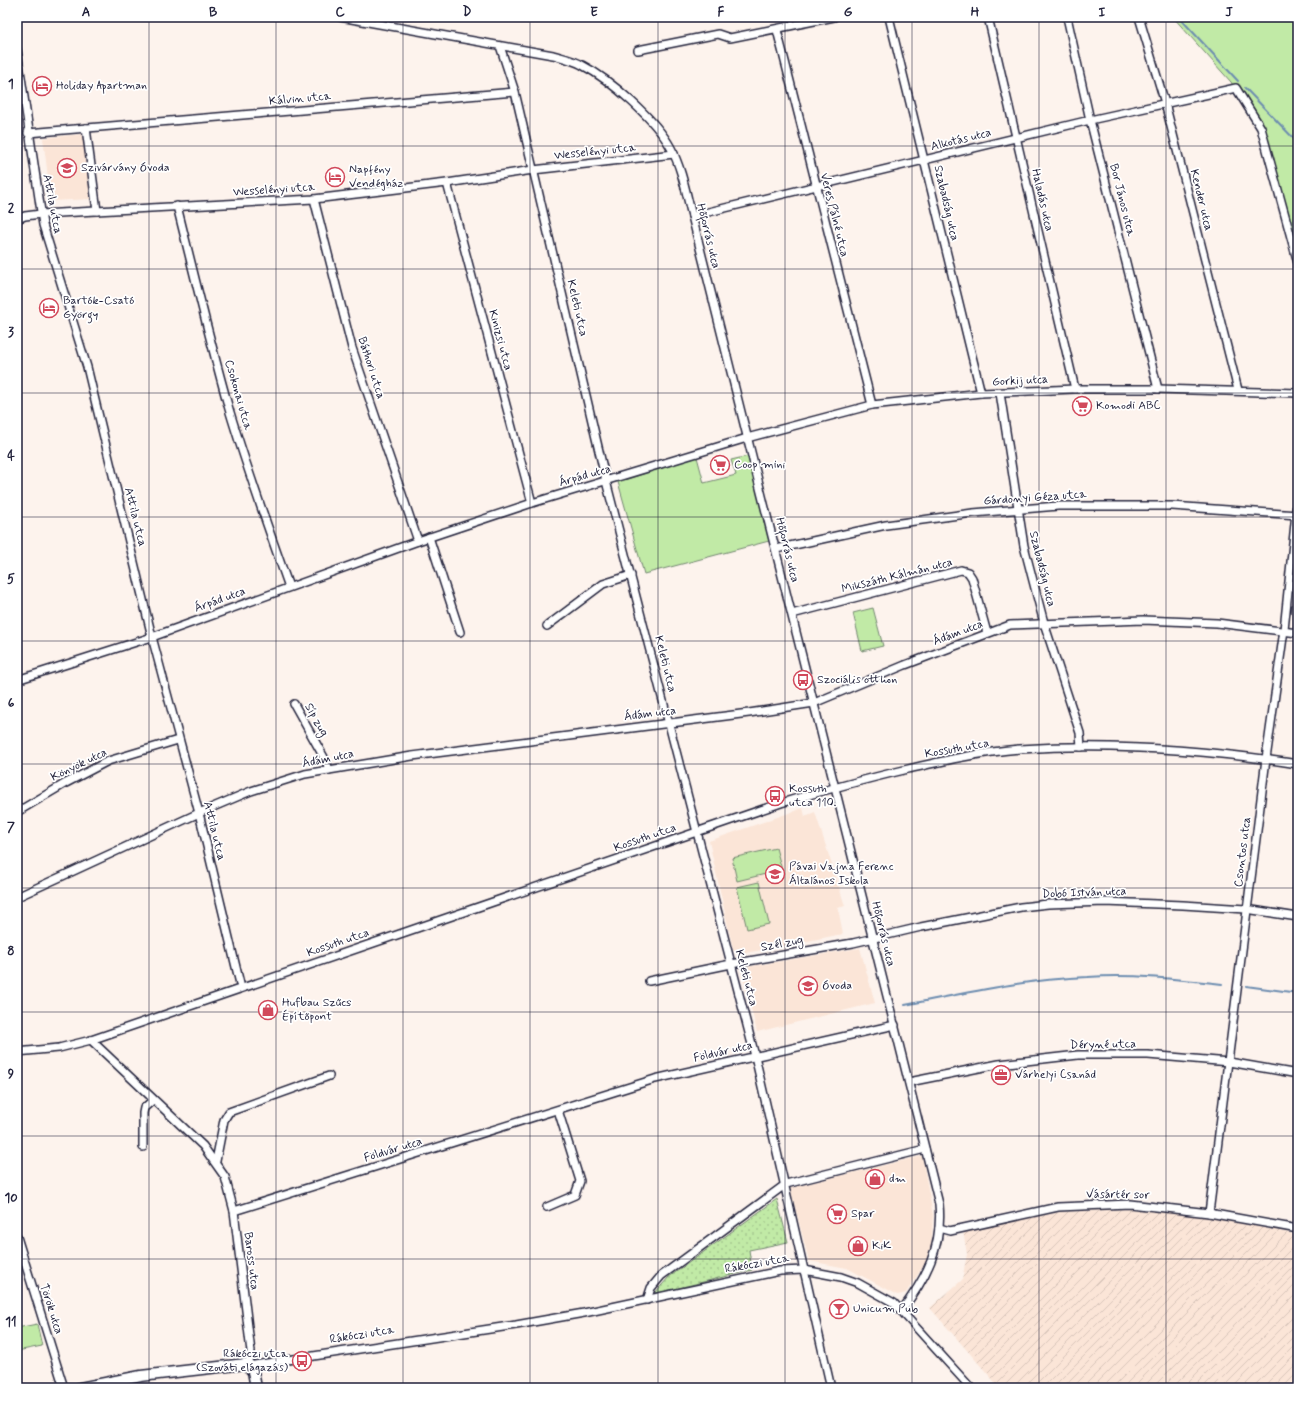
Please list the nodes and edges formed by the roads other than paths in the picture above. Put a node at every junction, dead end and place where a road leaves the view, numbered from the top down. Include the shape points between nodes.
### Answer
1 (340, 17) edge
2 (834, 17) edge
3 (889, 17) edge
4 (988, 17) edge
5 (1067, 17) edge
6 (1139, 17) edge
7 (777, 30) junction
8 (500, 46) junction
9 (17, 50) edge
10 (638, 50) dead end
11 (20, 84) edge
12 (515, 92) junction
13 (1165, 103) junction
14 (1090, 120) junction
15 (86, 128) junction
16 (28, 133) junction
17 (1016, 138) junction
18 (674, 154) junction
19 (925, 160) junction
20 (533, 170) junction
21 (447, 183) junction
22 (815, 185) junction
23 (314, 199) junction
24 (177, 206) junction
25 (97, 211) junction
26 (41, 214) junction
27 (692, 216) junction
28 (17, 219) edge
29 (1298, 263) edge
30 (1075, 389) junction
31 (1158, 389) junction
32 (1238, 390) junction
33 (981, 393) junction
34 (1000, 393) junction
35 (1298, 393) edge
36 (872, 405) junction
37 (747, 438) junction
38 (606, 481) junction
39 (1298, 494) edge
40 (532, 503) junction
41 (1017, 510) junction
42 (1297, 515) edge
43 (429, 537) junction
44 (418, 541) junction
45 (776, 549) junction
46 (631, 575) junction
47 (288, 587) junction
48 (792, 614) junction
49 (1044, 623) junction
50 (547, 626) dead end
51 (1284, 630) junction
52 (460, 632) dead end
53 (987, 633) junction
54 (1298, 633) edge
55 (152, 637) junction
56 (17, 680) edge
57 (814, 703) junction
58 (294, 704) dead end
59 (668, 723) junction
60 (178, 740) junction
61 (1081, 747) junction
62 (1266, 759) junction
63 (1298, 764) edge
64 (329, 770) junction
65 (835, 787) junction
66 (17, 812) edge
67 (198, 813) junction
68 (697, 832) junction
69 (17, 897) edge
70 (1246, 909) junction
71 (1298, 917) edge
72 (873, 938) junction
73 (731, 964) junction
74 (648, 981) dead end
75 (241, 988) junction
76 (895, 1025) junction
77 (91, 1040) junction
78 (17, 1052) edge
79 (755, 1056) junction
80 (1229, 1062) junction
81 (1298, 1074) edge
82 (329, 1076) dead end
83 (909, 1082) junction
84 (153, 1100) junction
85 (558, 1110) junction
86 (143, 1147) dead end
87 (925, 1149) junction
88 (216, 1161) junction
89 (786, 1184) junction
90 (547, 1207) dead end
91 (234, 1211) junction
92 (1209, 1213) junction
93 (939, 1228) junction
94 (1298, 1229) edge
95 (17, 1237) edge
96 (804, 1270) junction
97 (647, 1300) junction
98 (901, 1311) junction
99 (248, 1366) junction
100 (64, 1388) edge
101 (80, 1388) edge
102 (256, 1388) edge
103 (832, 1388) edge
104 (971, 1388) edge

1 - 8 street, Hőforrás utca
2 - 7 street
3 - 19 street, Szabadság utca
4 - 17 street, Haladás utca
5 - 14 street, Bor János utca
6 - 13 street, Kender utca
7 - 10 street via 730,38 718,34
7 - 22 street, Veres Pálné utca
8 - 12 street, Keleti utca
8 - 18 street, Hőforrás utca via 564,58 592,70 653,123
9 - 11 street, Attila utca
11 - 16 street, Attila utca
12 - 15 street, Kálvin utca
12 - 20 street, Keleti utca
13 - 14 street, Alkotás utca
13 - 29 street, Alkotás utca via 1236,88 1261,128
13 - 32 street, Kender utca
14 - 17 street, Alkotás utca
14 - 31 street, Bor János utca
15 - 16 street, Kálvin utca
15 - 25 street
16 - 26 street, Attila utca
17 - 19 street, Alkotás utca
17 - 30 street, Haladás utca
18 - 20 street, Wesselényi utca
18 - 27 street, Hőforrás utca
19 - 22 street, Alkotás utca
19 - 33 street, Szabadság utca
20 - 21 street, Wesselényi utca
20 - 38 street, Keleti utca
21 - 23 street, Wesselényi utca
21 - 40 street, Kinizsi utca
22 - 27 street, Alkotás utca
22 - 36 street, Veres Pálné utca
23 - 24 street, Wesselényi utca
23 - 44 street, Báthori utca via 352,348
24 - 25 street, Wesselényi utca
24 - 47 street, Csokonai utca via 230,409
25 - 26 street, Wesselényi utca
26 - 28 street, Wesselényi utca
26 - 55 street, Attila utca via 87,367
27 - 37 street, Hőforrás utca
30 - 31 street, Gorkij utca
30 - 34 street, Gorkij utca
31 - 32 street, Gorkij utca
32 - 35 street, Gorkij utca
33 - 34 street, Gorkij utca
33 - 36 street, Gorkij utca
34 - 41 street, Szabadság utca
36 - 37 street, Gorkij utca
37 - 38 street, Árpád utca
37 - 45 street, Hőforrás utca
38 - 40 street, Árpád utca
38 - 46 street, Keleti utca
39 - 42 street, Csontos utca
40 - 43 street, Árpád utca
41 - 42 street, Gárdonyi Géza utca via 1088,505 1172,506
41 - 45 street, Gárdonyi Géza utca via 972,513 886,525
41 - 49 street, Szabadság utca
42 - 51 street, Csontos utca
43 - 44 street, Árpád utca
43 - 52 street
44 - 47 street, Árpád utca
45 - 48 street, Hőforrás utca
46 - 50 street via 603,584
46 - 59 street, Keleti utca
47 - 55 street, Árpád utca
48 - 53 street, Mikszáth Kálmán utca via 962,570 968,572 972,578
48 - 57 street, Hőforrás utca
49 - 51 street, Ádám utca via 1143,620 1217,623
49 - 53 street, Ádám utca via 1010,625
49 - 61 street, Szabadság utca via 1080,733
51 - 54 street, Ádám utca
51 - 62 street, Csontos utca
53 - 57 street, Ádám utca
55 - 56 street, Árpád utca
55 - 60 street, Attila utca
57 - 59 street, Ádám utca
57 - 65 street, Hőforrás utca
58 - 64 street, Síp zug
59 - 64 street, Ádám utca via 412,756
59 - 68 street, Keleti utca
60 - 66 street, Könyök utca via 108,762
60 - 67 street, Attila utca
61 - 62 street, Kossuth utca via 1114,746
61 - 65 street, Kossuth utca via 1019,750 952,759
62 - 63 street, Kossuth utca
62 - 70 street, Csontos utca
64 - 67 street, Ádám utca via 305,774 251,791
65 - 68 street, Kossuth utca
65 - 72 street, Hőforrás utca
67 - 69 street, Ádám utca
67 - 75 street, Attila utca
68 - 73 street, Keleti utca
68 - 75 street, Kossuth utca
70 - 71 street, Dobó István utca
70 - 72 street, Dobó István utca via 1105,902 1048,904 1021,907
70 - 80 street, Csontos utca
72 - 73 street, Szél zug
72 - 76 street, Hőforrás utca
73 - 74 street, Szél zug
73 - 79 street, Keleti utca
75 - 77 street, Kossuth utca
76 - 79 street, Földvár utca
76 - 83 street, Hőforrás utca
77 - 78 street, Kossuth utca via 59,1048
77 - 84 street, Baross utca
79 - 85 street, Földvár utca via 655,1079
79 - 89 street, Keleti utca
80 - 81 street, Déryné utca
80 - 83 street, Déryné utca via 1148,1055 1078,1055 999,1064
80 - 92 street, Csontos utca
82 - 88 street via 229,1112 224,1120
83 - 87 street, Hőforrás utca
84 - 86 street via 144,1108
84 - 88 street, Baross utca
85 - 90 street via 580,1181 575,1195
85 - 91 street, Földvár utca
87 - 89 street
87 - 93 street, Hőforrás utca via 939,1204
88 - 91 street, Baross utca via 228,1183
89 - 96 street, Keleti utca
89 - 97 street via 661,1276 651,1288
91 - 99 street, Baross utca via 251,1352
92 - 93 street, Vásártér sor via 1130,1204 1058,1207 950,1231
92 - 94 street, Vásártér sor
93 - 98 street, Hőforrás utca via 932,1261
95 - 100 street, Török utca
96 - 97 street, Rákóczi utca via 780,1272
96 - 98 street, Rákóczi utca via 858,1283 894,1303
96 - 103 street, Keleti utca
97 - 99 street, Rákóczi utca via 516,1325
98 - 104 street, Rákóczi utca
99 - 101 main road, Rákóczi utca via 240,1364 186,1370
99 - 102 main road via 253,1371

